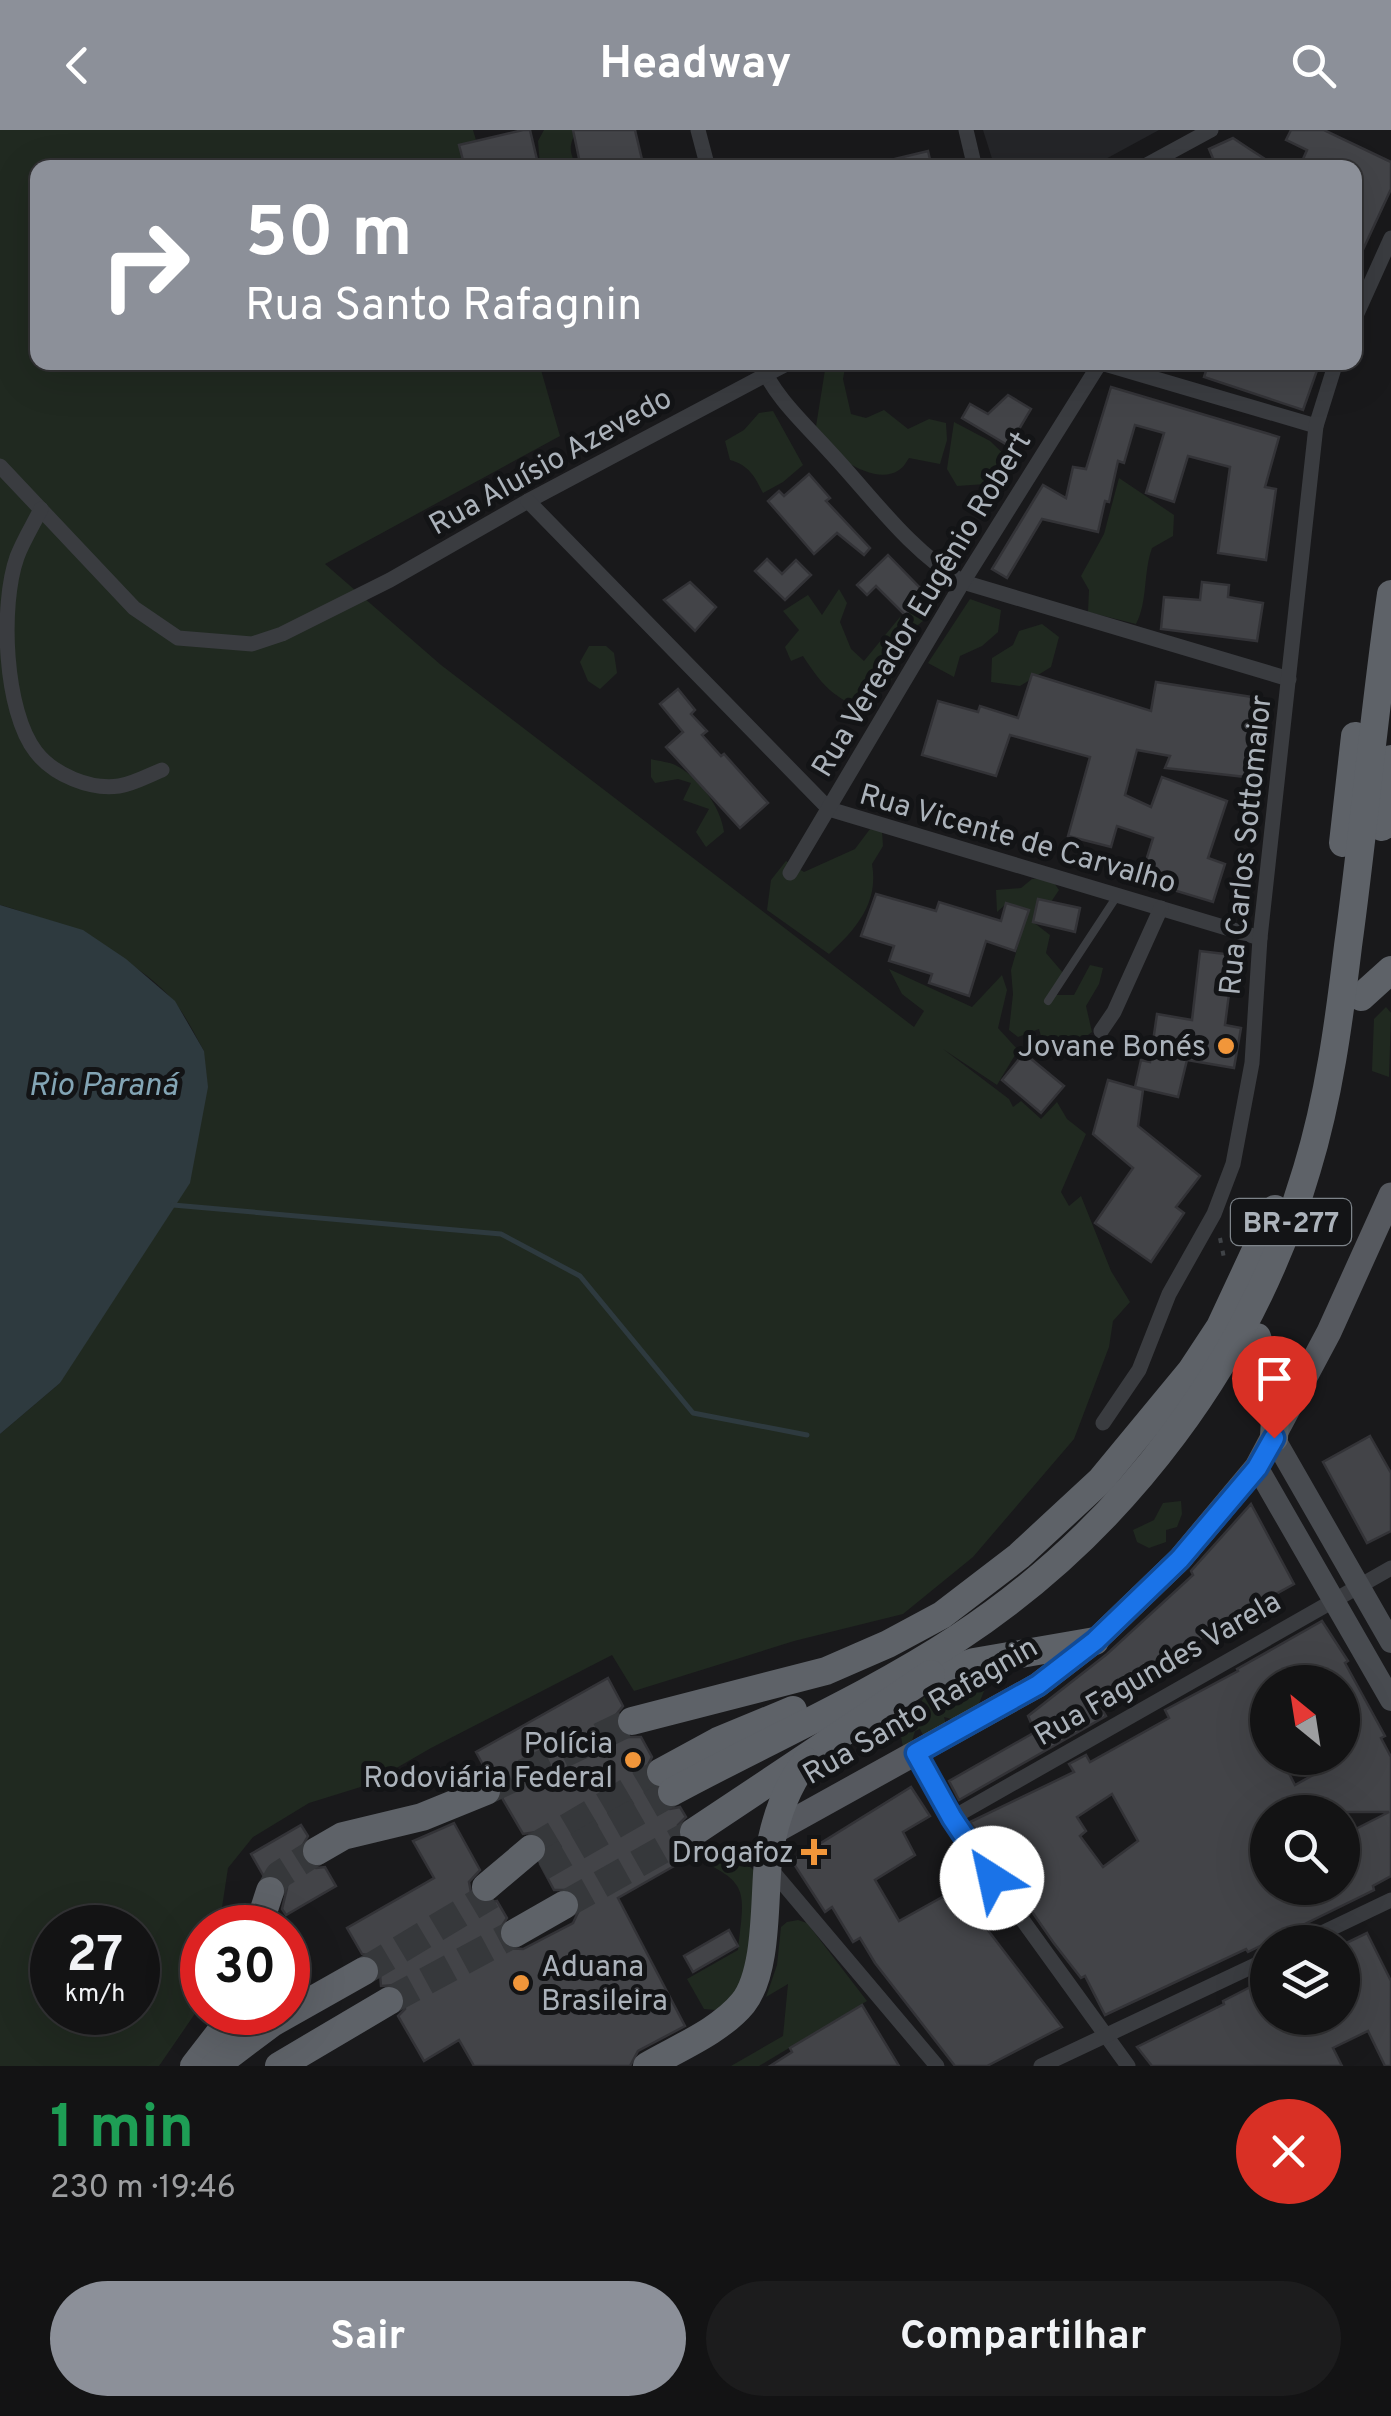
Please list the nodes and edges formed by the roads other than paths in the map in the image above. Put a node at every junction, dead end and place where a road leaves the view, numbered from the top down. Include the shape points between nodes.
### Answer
1 (698, 130) edge
2 (966, 130) edge
3 (1211, 130) edge
4 (706, 160) edge
5 (973, 160) edge
6 (1156, 160) edge
7 (1391, 238) edge
8 (1362, 302) edge
9 (762, 370) edge
10 (1095, 370) edge
11 (1123, 370) edge
12 (1334, 370) edge
13 (1316, 426) junction
14 (0, 466) edge
15 (528, 501) junction
16 (41, 509) junction
17 (963, 582) junction
18 (1391, 594) edge
19 (1386, 626) junction
20 (1290, 679) junction
21 (1391, 760) edge
22 (162, 770) dead end
23 (829, 809) junction
24 (790, 874) dead end
25 (1118, 896) junction
26 (1161, 908) junction
27 (1260, 938) junction
28 (1391, 970) edge
29 (1361, 998) junction
30 (1048, 1001) dead end
31 (1101, 1031) dead end
32 (1391, 1194) edge
33 (1258, 1338) junction
34 (1102, 1423) dead end
35 (1274, 1438) junction
36 (1257, 1468) junction
37 (1391, 1568) edge
38 (1357, 1585) junction
39 (1333, 1600) junction
40 (1095, 1641) junction
41 (1391, 1642) edge
42 (911, 1676) junction
43 (1391, 1700) edge
44 (684, 1708) junction
45 (632, 1721) tunnel mouth
46 (816, 1748) junction
47 (720, 1753) junction
48 (916, 1753) junction
49 (666, 1782) tunnel mouth
50 (486, 1790) tunnel mouth
51 (952, 1818) junction
52 (773, 1832) junction
53 (317, 1852) tunnel mouth
54 (536, 1858) tunnel mouth
55 (768, 1866) junction
56 (270, 1891) tunnel mouth
57 (488, 1891) tunnel mouth
58 (1391, 1900) edge
59 (265, 1905) edge
60 (564, 1905) tunnel mouth
61 (1339, 1925) edge
62 (515, 1933) tunnel mouth
63 (1250, 1969) edge
64 (364, 1971) tunnel mouth
65 (390, 2001) tunnel mouth
66 (217, 2035) edge
67 (1105, 2037) junction
68 (194, 2066) edge
69 (214, 2066) edge
70 (279, 2066) edge
71 (647, 2066) edge
72 (938, 2066) edge
73 (1041, 2066) edge
74 (1128, 2066) edge

1 - 4 street
2 - 5 street
3 - 6 street
7 - 8 street
9 - 15 street, Rua Aluísio Azevedo
9 - 17 street via 916,547
10 - 17 street, Rua Vereador Eugênio Robert
11 - 13 street
12 - 13 street, Rua Carlos Sottomaior
13 - 20 street, Rua Carlos Sottomaior
14 - 16 street, Rua Aluísio Azevedo
15 - 16 street, Rua Aluísio Azevedo via 390,580 252,644 178,638 134,608
15 - 23 street, Rua Vicente de Carvalho
16 - 22 street via 16,559 7,623 12,686 34,751 57,772 87,783 118,786
17 - 20 street
17 - 23 street, Rua Vereador Eugênio Robert
18 - 19 highway, BR-277
19 - 42 highway, BR-277 via 1325,1094 1309,1165 1264,1282 1212,1381 1128,1492 1010,1600
19 - 44 highway via 1366,664 1325,1003 1291,1158 1273,1216 1220,1327 1101,1480 942,1615 826,1671
20 - 27 street, Rua Carlos Sottomaior
21 - 29 highway, BR-277
23 - 24 street, Rua Vereador Eugênio Robert
23 - 25 street, Rua Vicente de Carvalho
25 - 26 street, Rua Vicente de Carvalho
25 - 30 lane
26 - 27 street, Rua Vicente de Carvalho
26 - 31 street
27 - 34 street, Rua Carlos Sottomaior via 1252,1064 1233,1164 1139,1370
28 - 29 highway
29 - 33 highway, BR-277 via 1325,1167
32 - 35 main road, Rua Santo Rafagnin
33 - 35 highway via 1276,1398
33 - 42 highway, BR-277 via 1225,1393 1112,1532 996,1631
35 - 36 main road, Rua Santo Rafagnin
35 - 38 main road
36 - 39 main road
36 - 40 main road, Rua Santo Rafagnin via 1180,1559
37 - 38 street, Rua Fagundes Varela
38 - 39 street, Rua Fagundes Varela
38 - 41 main road
39 - 43 main road
39 - 51 street, Rua Fagundes Varela
40 - 42 highway
40 - 48 main road, Rua Santo Rafagnin via 1038,1685
42 - 46 highway, BR-277
42 - 47 highway
44 - 45 highway
44 - 47 highway via 706,1724
46 - 47 highway, BR-277 via 700,1828 719,1798
46 - 52 highway via 791,1784
47 - 49 highway
48 - 51 street
48 - 52 main road, Rua Santo Rafagnin
50 - 53 highway via 422,1817 342,1836
51 - 67 street
52 - 55 highway
54 - 57 highway
55 - 71 highway via 758,1966 745,2002
55 - 72 street
56 - 59 highway
58 - 61 street
60 - 62 highway
63 - 67 street
64 - 69 highway via 272,2023
65 - 70 highway
66 - 68 highway
67 - 73 street
67 - 74 street

